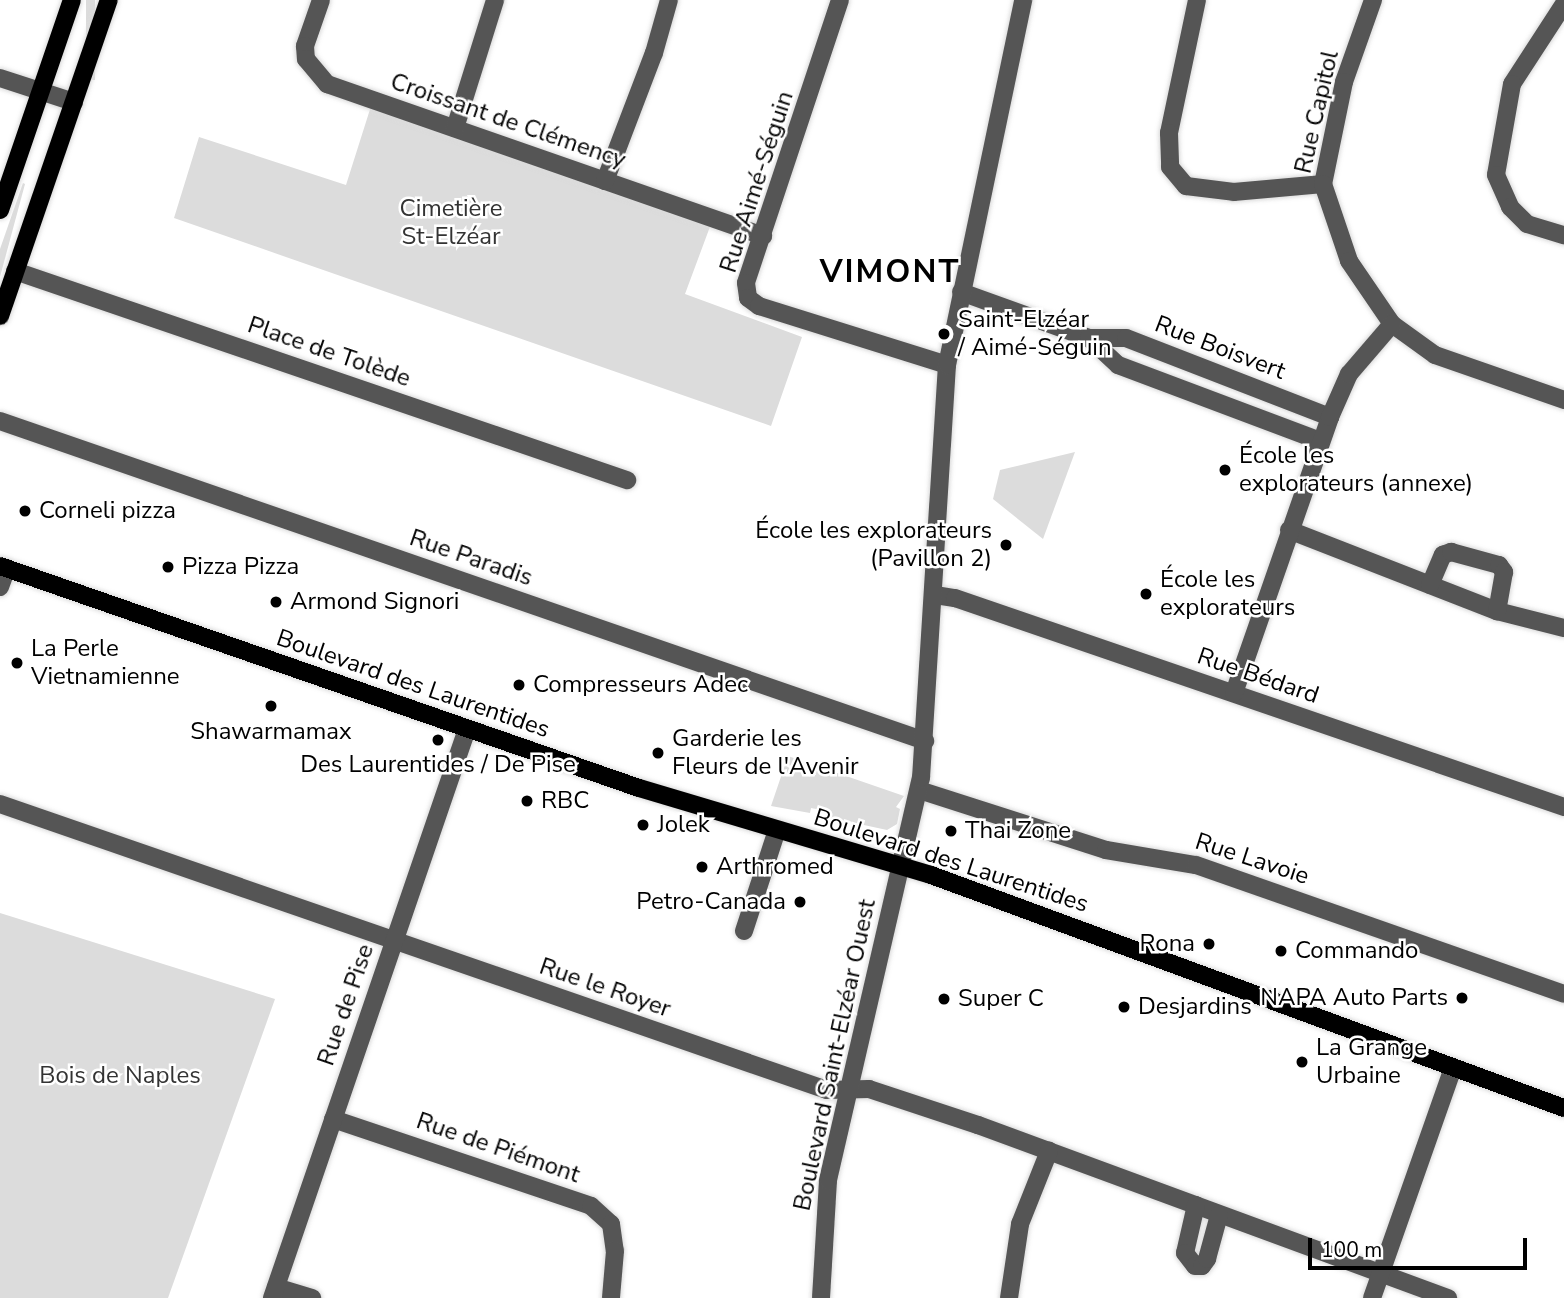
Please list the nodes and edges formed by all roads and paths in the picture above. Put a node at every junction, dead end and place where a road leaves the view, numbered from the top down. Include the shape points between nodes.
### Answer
1 (72, 0) edge
2 (109, 0) edge
3 (321, 0) edge
4 (495, 0) edge
5 (669, 0) edge
6 (840, 0) edge
7 (1023, 0) edge
8 (1197, 0) edge
9 (1373, 0) edge
10 (1564, 4) edge
11 (0, 78) edge
12 (41, 92) junction
13 (74, 102) junction
14 (455, 128) junction
15 (606, 181) junction
16 (1323, 184) junction
17 (0, 210) edge
18 (1564, 235) edge
19 (763, 236) junction
20 (15, 271) junction
21 (961, 292) junction
22 (0, 316) edge
23 (1392, 324) junction
24 (1089, 338) junction
25 (947, 365) junction
26 (1564, 400) edge
27 (1330, 417) junction
28 (0, 421) edge
29 (1320, 440) junction
30 (627, 480) dead end
31 (1289, 530) junction
32 (3, 567) edge
33 (1430, 585) junction
34 (0, 587) edge
35 (935, 595) junction
36 (1497, 611) junction
37 (1564, 628) edge
38 (1234, 693) junction
39 (467, 729) junction
40 (925, 741) junction
41 (919, 790) junction
42 (0, 804) edge
43 (1564, 807) edge
44 (777, 830) junction
45 (902, 865) junction
46 (744, 931) dead end
47 (394, 941) junction
48 (1564, 993) edge
49 (1453, 1068) junction
50 (849, 1088) junction
51 (1564, 1108) edge
52 (333, 1119) junction
53 (1049, 1151) junction
54 (1196, 1205) junction
55 (1219, 1215) junction
56 (1379, 1275) junction
57 (274, 1292) edge
58 (312, 1298) edge
59 (611, 1298) edge
60 (821, 1298) edge
61 (1009, 1298) edge
62 (1372, 1298) edge
63 (1448, 1298) edge

1 - 12 main road
2 - 13 main road
3 - 14 street, Croissant de Clémency via 305,46 306,59 327,84
4 - 14 street
5 - 15 street
6 - 19 street, Rue Aimé-Séguin
7 - 21 street, Boulevard Saint-Elzéar Ouest
8 - 16 street via 1169,133 1170,167 1186,186 1234,192
9 - 16 street, Rue Capitol via 1344,82
10 - 18 street via 1512,84 1496,175 1510,207 1527,224
11 - 12 street
12 - 13 street
12 - 17 main road
13 - 20 main road
14 - 15 street, Croissant de Clémency
15 - 19 street, Croissant de Clémency
16 - 23 street, Rue Capitol via 1349,261
19 - 25 street, Rue Aimé-Séguin via 747,283 748,298 759,306
20 - 22 main road
20 - 30 street, Place de Tolède
21 - 24 street, Rue Boisvert
21 - 25 street, Boulevard Saint-Elzéar Ouest
23 - 26 street, Rue Capitol via 1435,355 1467,370
23 - 27 street via 1349,374
24 - 27 street, Rue Boisvert via 1126,338
24 - 29 street, Rue Boisvert via 1118,365
25 - 35 street, Boulevard Saint-Elzéar Ouest
27 - 29 street
28 - 40 street, Rue Paradis
29 - 31 street
31 - 33 street
31 - 38 street
32 - 34 street
32 - 39 main road, Boulevard des Laurentides
33 - 36 street
33 - 36 street via 1443,555 1451,552 1499,565 1504,572
35 - 38 street, Rue Bédard
35 - 40 street, Boulevard Saint-Elzéar Ouest
36 - 37 street
38 - 43 street, Rue Bédard
39 - 44 main road, Boulevard des Laurentides
39 - 47 street, Rue de Pise
40 - 41 street, Boulevard Saint-Elzéar Ouest
41 - 45 street, Boulevard Saint-Elzéar Ouest
41 - 48 street, Rue Lavoie via 1106,850 1196,865
42 - 47 street, Rue le Royer
44 - 45 main road, Boulevard des Laurentides
44 - 46 street
45 - 49 main road, Boulevard des Laurentides
45 - 50 street, Boulevard Saint-Elzéar Ouest
47 - 50 street, Rue le Royer via 827,1090
47 - 52 street, Rue de Pise
49 - 51 main road, Boulevard des Laurentides
49 - 56 street
50 - 53 street, Rue le Royer via 869,1089
50 - 60 street, Boulevard Saint-Elzéar Ouest via 828,1180
52 - 57 street, Rue de Pise
52 - 59 street, Rue de Piémont via 591,1206 611,1224 615,1251
53 - 54 street, Rue le Royer
53 - 61 street via 1020,1224
54 - 55 street, Rue le Royer
54 - 55 street via 1185,1252 1195,1266 1202,1266 1207,1259
55 - 56 street, Rue le Royer
56 - 62 street
56 - 63 street, Rue le Royer
57 - 58 street

